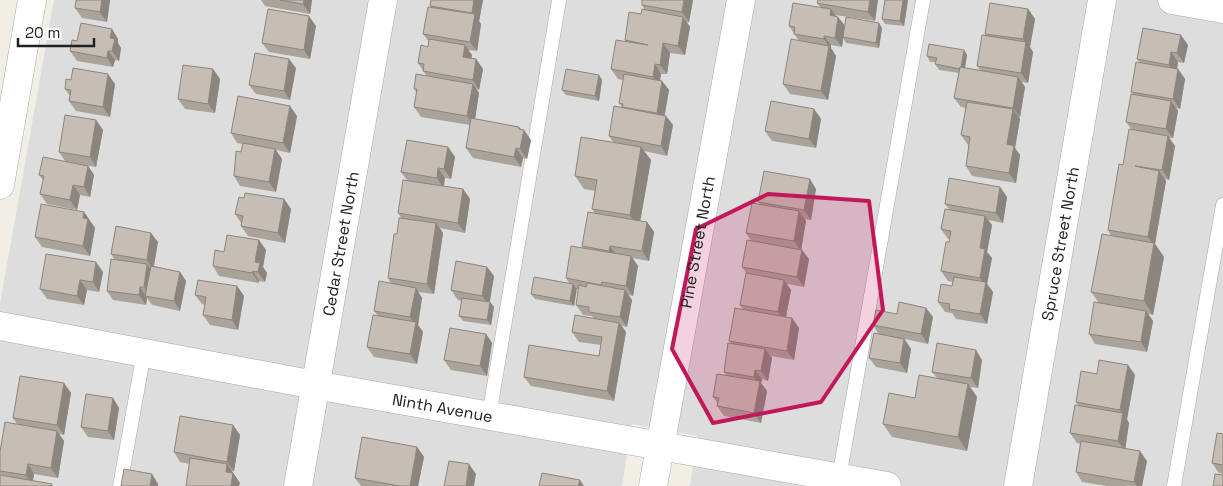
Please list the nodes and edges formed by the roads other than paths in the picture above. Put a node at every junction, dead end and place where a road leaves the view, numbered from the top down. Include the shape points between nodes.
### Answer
1 (32, 0) edge
2 (383, 0) edge
3 (558, 0) edge
4 (741, 0) edge
5 (923, 0) edge
6 (1102, 0) edge
7 (1172, 0) edge
8 (1223, 9) edge
9 (0, 185) edge
10 (1223, 205) edge
11 (0, 326) edge
12 (144, 352) junction
13 (316, 385) junction
14 (489, 416) junction
15 (660, 446) junction
16 (839, 478) junction
17 (120, 486) edge
18 (298, 486) edge
19 (654, 486) edge
20 (887, 486) edge
21 (1018, 486) edge
22 (1174, 486) edge

1 - 9 street
2 - 13 street, Cedar Street North
3 - 14 lane
4 - 15 street, Pine Street North
5 - 16 lane
6 - 21 street, Spruce Street North
7 - 8 street
10 - 22 lane
11 - 12 street, Ninth Avenue
12 - 13 street, Ninth Avenue
12 - 17 lane
13 - 14 street, Ninth Avenue
13 - 18 street, Cedar Street North
14 - 15 street, Ninth Avenue
15 - 16 street, Ninth Avenue
15 - 19 street, Pine Street North
16 - 20 street, Ninth Avenue

